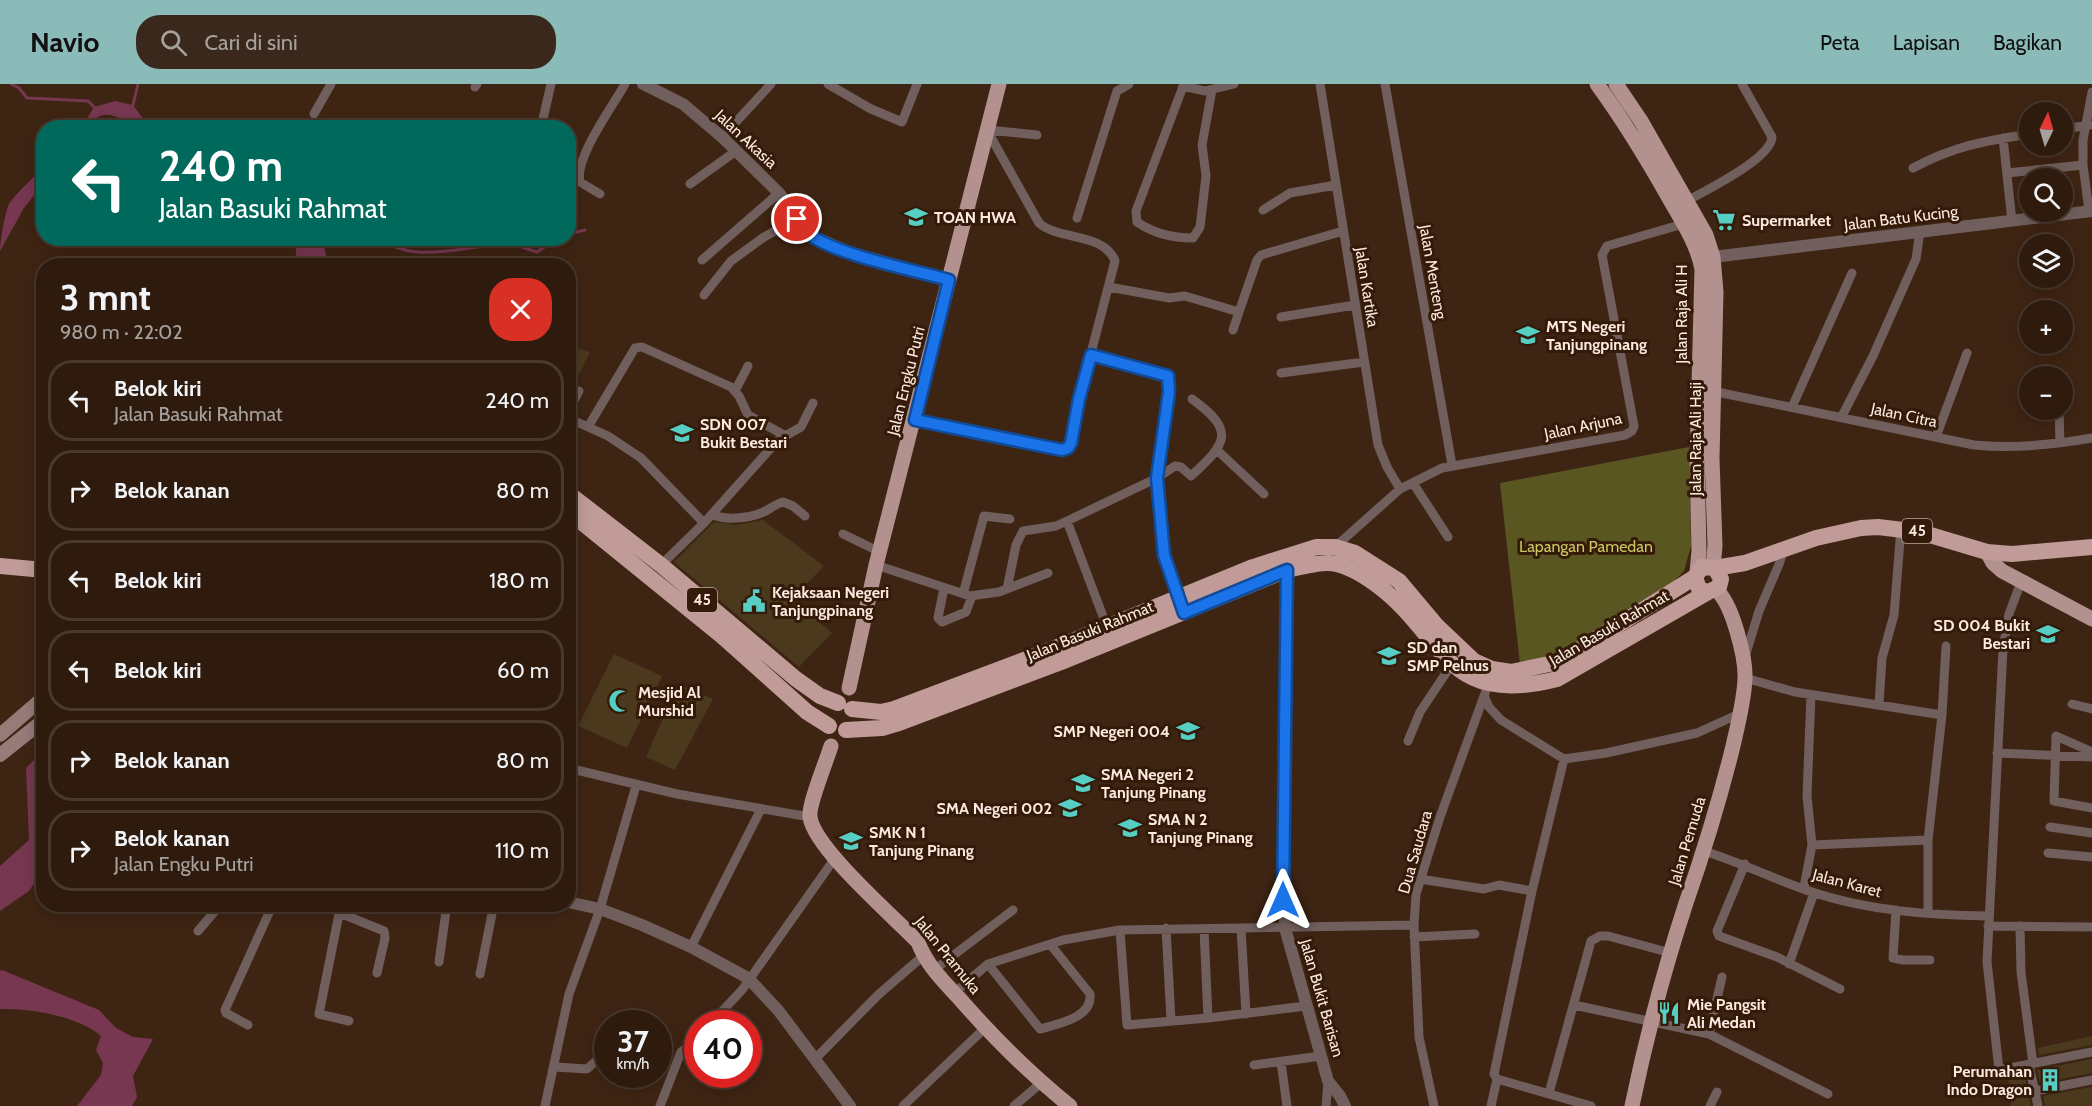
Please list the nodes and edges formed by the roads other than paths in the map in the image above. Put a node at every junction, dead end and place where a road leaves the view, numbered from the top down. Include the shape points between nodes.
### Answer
1 (331, 84) edge
2 (551, 84) edge
3 (625, 84) edge
4 (643, 84) edge
5 (771, 84) edge
6 (828, 84) edge
7 (917, 84) edge
8 (999, 84) edge
9 (1129, 84) edge
10 (1234, 84) edge
11 (1320, 84) edge
12 (1385, 84) edge
13 (1598, 84) edge
14 (1616, 84) edge
15 (1742, 84) edge
16 (1184, 85) edge
17 (1212, 90) junction
18 (2092, 92) edge
19 (314, 114) dead end
20 (543, 120) edge
21 (2089, 125) edge
22 (2073, 127) edge
23 (989, 131) junction
24 (1036, 135) dead end
25 (2019, 136) edge
26 (722, 137) junction
27 (2003, 138) junction
28 (736, 151) junction
29 (2083, 165) junction
30 (1913, 168) dead end
31 (2007, 174) junction
32 (690, 184) dead end
33 (1336, 185) junction
34 (780, 193) junction
35 (600, 194) dead end
36 (1687, 201) junction
37 (1263, 210) dead end
38 (2090, 211) edge
39 (1077, 218) dead end
40 (797, 219) junction
41 (2012, 221) junction
42 (1683, 224) junction
43 (1343, 231) junction
44 (1920, 231) junction
45 (1713, 257) junction
46 (702, 260) dead end
47 (1852, 273) dead end
48 (1709, 276) junction
49 (949, 280) junction
50 (1109, 287) junction
51 (704, 295) dead end
52 (1355, 305) junction
53 (1239, 312) junction
54 (1281, 317) dead end
55 (1233, 330) dead end
56 (1967, 353) dead end
57 (1091, 355) junction
58 (1364, 362) junction
59 (748, 366) dead end
60 (1281, 373) dead end
61 (579, 391) dead end
62 (735, 391) junction
63 (1712, 391) junction
64 (576, 397) edge
65 (1192, 399) dead end
66 (813, 403) dead end
67 (1792, 407) junction
68 (1842, 416) junction
69 (915, 420) junction
70 (2059, 420) edge
71 (576, 422) edge
72 (588, 427) junction
73 (784, 435) junction
74 (1936, 437) junction
75 (2092, 438) edge
76 (2060, 443) junction
77 (1218, 451) junction
78 (1452, 465) junction
79 (1157, 478) junction
80 (1413, 483) junction
81 (1400, 489) junction
82 (1264, 494) dead end
83 (576, 502) edge
84 (576, 514) edge
85 (712, 514) junction
86 (805, 516) dead end
87 (1010, 519) dead end
88 (591, 520) junction
89 (1067, 521) junction
90 (704, 523) junction
91 (1901, 528) junction
92 (843, 534) dead end
93 (1448, 537) dead end
94 (1335, 547) junction
95 (2092, 547) edge
96 (1783, 550) junction
97 (1987, 552) junction
98 (878, 559) junction
99 (1745, 563) junction
100 (661, 565) junction
101 (0, 566) edge
102 (1714, 568) junction
103 (36, 569) edge
104 (1287, 570) junction
105 (1048, 573) dead end
106 (1696, 575) junction
107 (2021, 582) junction
108 (944, 588) junction
109 (1007, 589) junction
110 (1714, 590) junction
111 (968, 595) junction
112 (1181, 605) junction
113 (2092, 619) edge
114 (1107, 627) junction
115 (1430, 630) junction
116 (1946, 646) dead end
117 (1744, 660) junction
118 (1452, 664) junction
119 (1745, 678) junction
120 (849, 688) joint
121 (1487, 691) junction
122 (1811, 694) junction
123 (2072, 704) dead end
124 (36, 705) edge
125 (845, 705) junction
126 (1879, 705) junction
127 (2092, 710) edge
128 (1741, 713) junction
129 (1942, 715) junction
130 (2054, 724) dead end
131 (36, 726) edge
132 (837, 729) junction
133 (0, 735) edge
134 (2056, 736) junction
135 (1408, 741) dead end
136 (831, 746) joint
137 (1997, 753) junction
138 (2055, 754) junction
139 (2092, 754) edge
140 (0, 755) edge
141 (1564, 759) junction
142 (576, 770) edge
143 (636, 786) junction
144 (2092, 808) edge
145 (761, 809) junction
146 (810, 817) junction
147 (2050, 827) dead end
148 (2092, 833) edge
149 (1928, 840) junction
150 (1812, 845) junction
151 (1704, 851) junction
152 (2048, 853) dead end
153 (2092, 857) edge
154 (835, 858) junction
155 (1745, 864) junction
156 (1420, 879) junction
157 (1804, 887) junction
158 (1532, 891) junction
159 (1814, 893) junction
160 (576, 904) edge
161 (600, 909) junction
162 (1013, 910) dead end
163 (1896, 910) junction
164 (214, 912) edge
165 (269, 912) edge
166 (340, 912) edge
167 (347, 912) edge
168 (446, 912) edge
169 (492, 912) edge
170 (1928, 912) junction
171 (1988, 921) junction
172 (1414, 925) junction
173 (2020, 926) junction
174 (2092, 927) edge
175 (1166, 928) junction
176 (1242, 928) junction
177 (1285, 928) junction
178 (1204, 929) junction
179 (1120, 930) junction
180 (198, 931) dead end
181 (1475, 934) dead end
182 (1414, 937) junction
183 (1050, 944) junction
184 (691, 947) junction
185 (1671, 952) junction
186 (923, 956) junction
187 (1930, 960) dead end
188 (439, 962) dead end
189 (988, 964) junction
190 (1789, 964) junction
191 (934, 970) junction
192 (377, 972) dead end
193 (480, 974) dead end
194 (1722, 977) dead end
195 (748, 978) junction
196 (1840, 989) dead end
197 (954, 993) junction
198 (1574, 1005) junction
199 (1306, 1006) junction
200 (723, 1010) edge
201 (1246, 1014) junction
202 (1208, 1018) junction
203 (1171, 1020) junction
204 (349, 1021) dead end
205 (1651, 1023) junction
206 (248, 1025) dead end
207 (985, 1028) junction
208 (1709, 1035) junction
209 (684, 1050) edge
210 (2092, 1052) edge
211 (1321, 1056) junction
212 (816, 1059) junction
213 (1281, 1062) junction
214 (594, 1063) edge
215 (2031, 1064) junction
216 (1254, 1065) dead end
217 (555, 1067) junction
218 (1497, 1079) junction
219 (2092, 1080) edge
220 (1328, 1081) junction
221 (1041, 1083) junction
222 (2035, 1091) junction
223 (1717, 1092) dead end
224 (1549, 1093) junction
225 (1828, 1094) dead end
226 (545, 1106) edge
227 (660, 1106) edge
228 (850, 1106) edge
229 (903, 1106) edge
230 (1014, 1106) edge
231 (1070, 1106) edge
232 (1287, 1106) edge
233 (1326, 1106) edge
234 (1345, 1106) edge
235 (1434, 1106) edge
236 (1491, 1106) edge
237 (1591, 1106) edge
238 (1632, 1106) edge
239 (1710, 1106) edge
240 (2038, 1106) edge

1 - 19 street
2 - 20 street
3 - 35 street via 590,140 579,174 580,182
4 - 26 street, Jalan Akasia via 683,104
5 - 26 street
6 - 7 street via 902,122
8 - 23 main road, Jalan Engku Putri
9 - 39 street via 1117,91
10 - 17 street
11 - 33 street, Jalan Kartika
12 - 78 street, Jalan Menteng
13 - 42 main road, Jalan Raja Ali H via 1630,130
14 - 36 main road, Jalan Raja Ali Haji
15 - 36 street via 1772,137 1772,144 1757,159
16 - 17 street via 1200,91
16 - 17 street via 1136,211 1137,222 1148,229 1179,238 1192,238 1200,227 1206,176 1202,145
18 - 21 street
21 - 22 street
21 - 29 street
23 - 24 street
23 - 49 main road, Jalan Engku Putri
23 - 50 street via 1040,223 1053,232 1088,241 1110,253 1115,261
25 - 27 street
26 - 28 street, Jalan Akasia
27 - 30 street via 1940,154
27 - 31 street
28 - 32 street
28 - 34 street, Jalan Akasia
29 - 31 street
29 - 38 street
31 - 41 street
33 - 37 street via 1290,192
33 - 43 street, Jalan Kartika
34 - 40 street, Jalan Akasia
34 - 46 street
36 - 45 main road, Jalan Raja Ali Haji
38 - 41 street, Jalan Batu Kucing
40 - 49 street, Jalan Akasia via 810,235 825,242
40 - 51 street via 731,261
41 - 44 street, Jalan Batu Kucing
42 - 48 main road, Jalan Raja Ali H
42 - 78 street, Jalan Arjuna via 1607,246 1602,255 1632,431
43 - 52 street, Jalan Kartika
43 - 53 street via 1261,255
44 - 45 street, Jalan Batu Kucing
44 - 68 street via 1916,259
45 - 48 main road, Jalan Raja Ali Haji
47 - 67 street
48 - 63 main road, Jalan Raja Ali Haji
48 - 106 main road, Jalan Raja Ali H via 1697,462
49 - 69 main road, Jalan Engku Putri
50 - 53 street via 1169,298 1185,296
50 - 57 street
52 - 54 street
52 - 58 street, Jalan Kartika
53 - 55 street
56 - 74 street
57 - 69 street via 1068,448 1062,450
57 - 79 street via 1168,376
58 - 60 street
58 - 81 street, Jalan Kartika via 1378,445
59 - 62 street
61 - 64 street
62 - 72 street via 639,347
62 - 73 street via 748,415
63 - 67 street, Jalan Citra
63 - 102 main road, Jalan Raja Ali Haji
65 - 77 street via 1212,413 1219,424
66 - 73 street via 801,427
67 - 68 street, Jalan Citra
68 - 74 street, Jalan Citra
69 - 98 main road, Jalan Engku Putri
70 - 76 street
71 - 72 street
72 - 90 street via 620,442 641,458
73 - 85 street
74 - 76 street, Jalan Citra via 2001,448
75 - 76 street, Jalan Citra
77 - 79 street via 1191,476 1178,465
77 - 82 street
78 - 80 street, Jalan Arjuna
79 - 89 street
79 - 112 street via 1162,545
80 - 81 street, Jalan Arjuna
80 - 93 street
81 - 94 street, Jalan Arjuna
83 - 88 highway, Jalan Basuki Rahmat / 45
84 - 88 highway, Jalan Basuki Rahmat / 45
85 - 86 street via 724,518 749,516 783,502
85 - 90 street
87 - 111 street via 984,516
88 - 100 highway, Jalan Basuki Rahmat / 45
88 - 132 highway, Jalan Basuki Rahmat / 45 via 807,712
89 - 109 street via 1023,531 1016,545
89 - 114 street
90 - 100 street
91 - 96 highway, 45 via 1861,528
91 - 97 highway, 45
91 - 126 street via 1894,615 1882,658
92 - 98 street
94 - 112 highway, Jalan Basuki Rahmat / 45 via 1289,554
94 - 115 highway, Jalan Basuki Rahmat / 45 via 1355,553 1399,581
95 - 97 highway, 45 via 2038,553
96 - 99 highway, 45
96 - 117 street
97 - 107 main road via 2002,571
98 - 108 street
98 - 120 main road, Jalan Engku Putri
99 - 102 highway, 45
99 - 110 highway, 45
100 - 125 highway, Jalan Basuki Rahmat / 45 via 796,679 820,696
101 - 103 highway
102 - 106 highway, 45 via 1702,567
102 - 110 highway via 1721,579
104 - 112 highway, Jalan Basuki Rahmat / 45
104 - 115 highway, Jalan Basuki Rahmat / 45 via 1329,563 1347,567 1390,593
104 - 177 street, Jalan Bukit Barisan
105 - 109 street
106 - 110 highway via 1699,589
106 - 115 highway, Jalan Basuki Rahmat / 45 via 1572,654 1537,668 1511,672 1492,669
107 - 113 main road
107 - 137 street via 2009,614 2003,650
108 - 111 street
108 - 111 street via 938,618 942,622 966,612
109 - 111 street
110 - 117 main road, Jalan Pemuda via 1722,594 1729,609
110 - 121 highway, Jalan Basuki Rahmat / 45 via 1557,679
112 - 114 highway, Jalan Basuki Rahmat / 45
112 - 132 highway, Jalan Basuki Rahmat / 45 via 899,723 882,728
114 - 125 highway, Jalan Basuki Rahmat / 45 via 881,712
115 - 118 highway, Jalan Basuki Rahmat / 45
116 - 129 street
117 - 119 main road, Jalan Pemuda
118 - 121 highway, Jalan Basuki Rahmat / 45
118 - 135 street via 1420,711
119 - 122 street
119 - 128 main road, Jalan Pemuda
120 - 125 street
121 - 141 street via 1489,707 1502,720
121 - 156 street, Dua Saudara
122 - 126 street
122 - 150 street via 1807,796
123 - 127 street
124 - 133 main road
125 - 132 highway via 854,720
125 - 132 highway via 831,705 826,714
126 - 129 street
128 - 141 street via 1697,732
128 - 151 main road, Jalan Pemuda
129 - 149 street
130 - 134 street
131 - 140 main road
132 - 136 street
134 - 138 street
134 - 139 street
136 - 146 main road
137 - 138 street
137 - 171 street
138 - 139 street
138 - 144 street via 2054,801
141 - 158 street
142 - 143 street
143 - 145 street
143 - 161 street
145 - 146 street
145 - 184 street
146 - 154 main road, Jalan Pramuka via 816,834
147 - 148 street
149 - 150 street
149 - 170 street
150 - 157 street
151 - 155 street, Jalan Karet
151 - 185 main road, Jalan Pemuda
152 - 153 street
154 - 186 main road, Jalan Pramuka via 918,942
154 - 195 street
155 - 157 street, Jalan Karet
155 - 190 street via 1717,931 1719,936
156 - 158 street via 1484,889 1499,885
156 - 172 street, Dua Saudara
157 - 159 street, Jalan Karet
158 - 218 street via 1494,1074
159 - 163 street, Jalan Karet
159 - 190 street
160 - 161 street
161 - 184 street
161 - 217 street via 569,994
162 - 191 street
163 - 170 street, Jalan Karet
163 - 187 street via 1893,958
164 - 180 street
165 - 206 street via 225,1010
166 - 204 street via 319,1014
167 - 192 street via 384,931 386,938
168 - 188 street
169 - 193 street
170 - 171 street, Jalan Karet
171 - 173 street, Jalan Karet
171 - 215 street via 1987,962 1998,1070
172 - 177 street
172 - 182 street, Dua Saudara
173 - 174 street, Jalan Karet
173 - 215 street
175 - 178 street
175 - 179 street
175 - 203 street
176 - 177 street
176 - 178 street
176 - 201 street
177 - 199 street, Jalan Bukit Barisan
178 - 202 street
179 - 183 street
179 - 203 street via 1127,1025
181 - 182 street
182 - 235 street, Dua Saudara via 1419,1037
183 - 189 street
183 - 189 street via 1090,994 1085,1010 1070,1020 1040,1029
184 - 195 street
185 - 198 street via 1600,936 1591,941
185 - 205 main road, Jalan Pemuda
186 - 191 main road, Jalan Pramuka
186 - 212 street via 878,995
189 - 197 street
190 - 196 street
191 - 197 main road, Jalan Pramuka
194 - 208 street
195 - 200 street
195 - 212 street
197 - 207 main road, Jalan Pramuka
198 - 205 street
198 - 224 street
199 - 201 street
199 - 211 street, Jalan Bukit Barisan
201 - 202 street
202 - 203 street
205 - 208 street
205 - 238 main road, Jalan Pemuda
207 - 221 main road, Jalan Pramuka
207 - 229 street
208 - 225 street
209 - 227 street
210 - 215 street
211 - 213 street
211 - 220 street, Jalan Bukit Barisan
212 - 228 street
213 - 216 street
213 - 232 street
214 - 217 street via 587,1069
215 - 222 street
217 - 226 street
218 - 224 street
218 - 236 street
219 - 222 street
220 - 233 street
220 - 234 street, Jalan Bukit Barisan
221 - 230 street
221 - 231 main road, Jalan Pramuka
222 - 240 street
223 - 239 street
224 - 237 street

